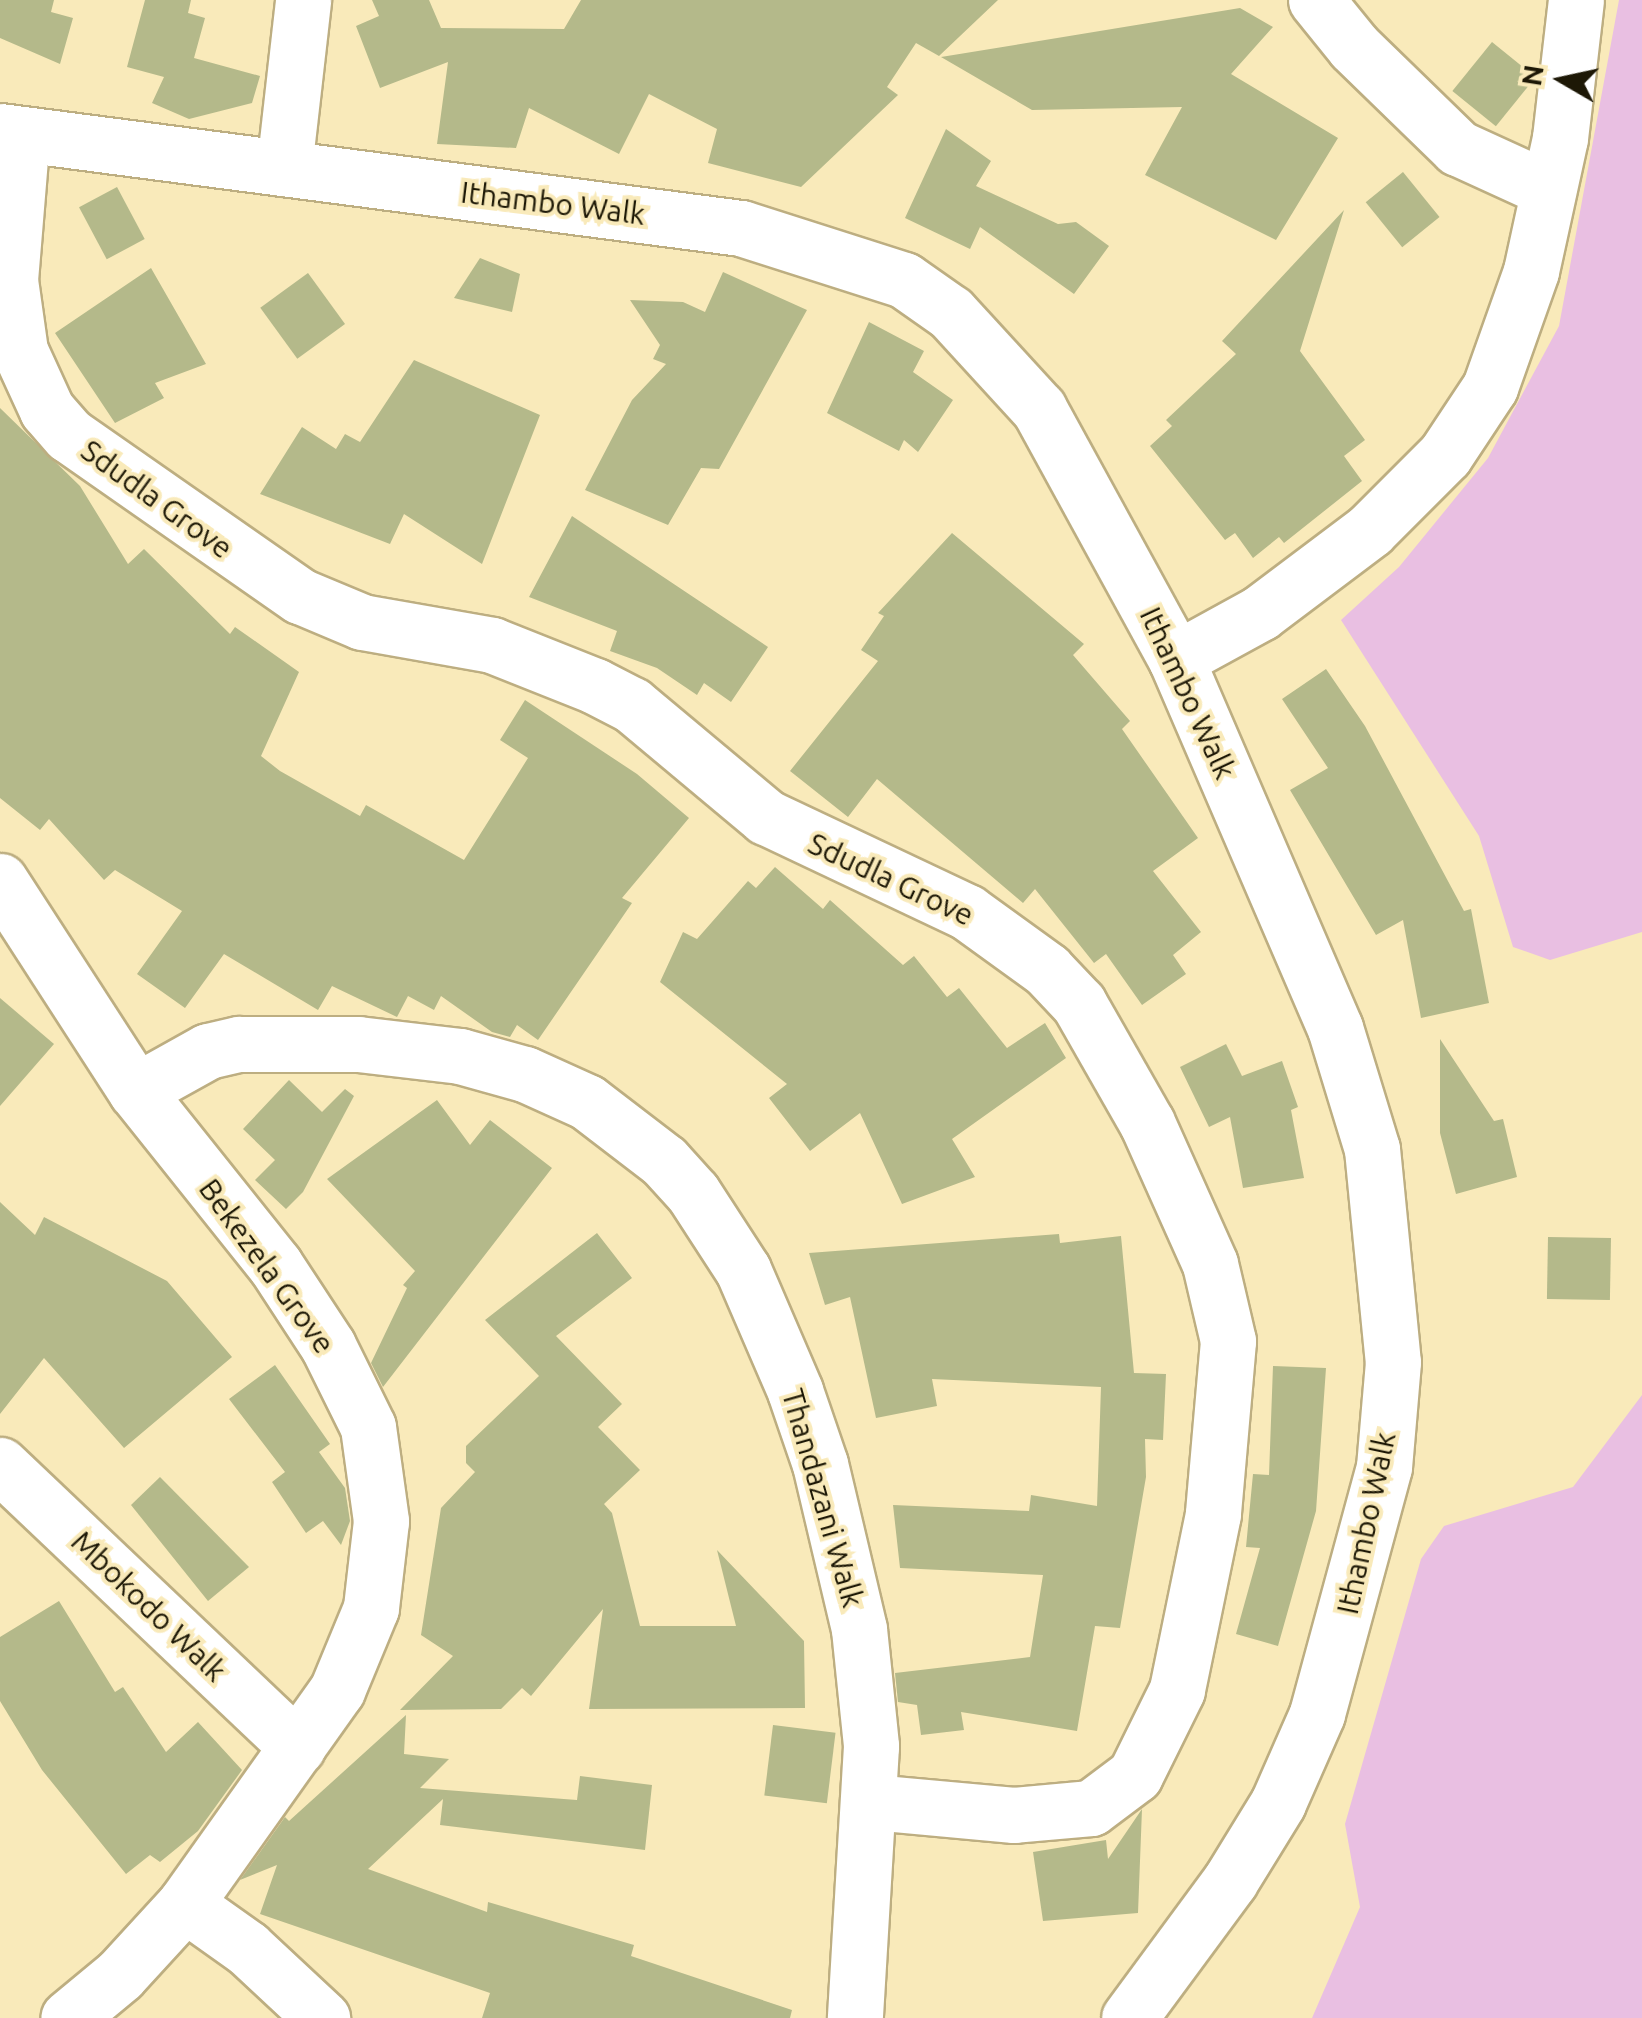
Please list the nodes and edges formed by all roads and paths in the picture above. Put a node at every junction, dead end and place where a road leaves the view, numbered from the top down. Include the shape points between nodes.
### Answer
1 (304, 0) edge
2 (1316, 0) edge
3 (1576, 0) edge
4 (11, 133) edge
5 (284, 168) junction
6 (1548, 189) junction
7 (1176, 658) junction
8 (0, 881) edge
9 (136, 1090) junction
10 (0, 1465) edge
11 (297, 1747) junction
12 (870, 1802) junction
13 (185, 1904) junction
14 (68, 2018) edge
15 (322, 2018) edge
16 (855, 2018) edge
17 (1129, 2018) edge

1 - 5 street
2 - 6 street via 1354,47 1458,148
3 - 6 street
4 - 5 street, Ithambo Walk
4 - 12 street, Sdudla Grove via 10,280 17,332 30,378 69,435 300,596 362,622 492,645 596,686 632,705 766,817 967,912 1047,970 1080,1004 1148,1123 1210,1264 1228,1341 1213,1514 1177,1690 1135,1775 1092,1808 1014,1815
5 - 7 street, Ithambo Walk via 741,228 904,280 950,313 1040,409
6 - 7 street via 1516,324 1490,387 1445,454 1407,498 1320,569 1260,613
7 - 17 street, Ithambo Walk via 1334,1028 1372,1149 1393,1362 1384,1467 1317,1714 1278,1803 1230,1881
8 - 9 street, Bekezela Grove
9 - 11 street, Bekezela Grove via 274,1265 328,1346 368,1427 381,1522 370,1608 337,1690
9 - 12 street, Thandazani Walk via 208,1050 239,1044 358,1044 442,1053 490,1062 588,1102 664,1161 743,1270 820,1464 864,1658
10 - 11 street, Mbokodo Walk
11 - 13 street, Bekezela Grove
12 - 16 street, Thandazani Walk
13 - 14 street, Bekezela Grove
13 - 15 street via 247,1948

